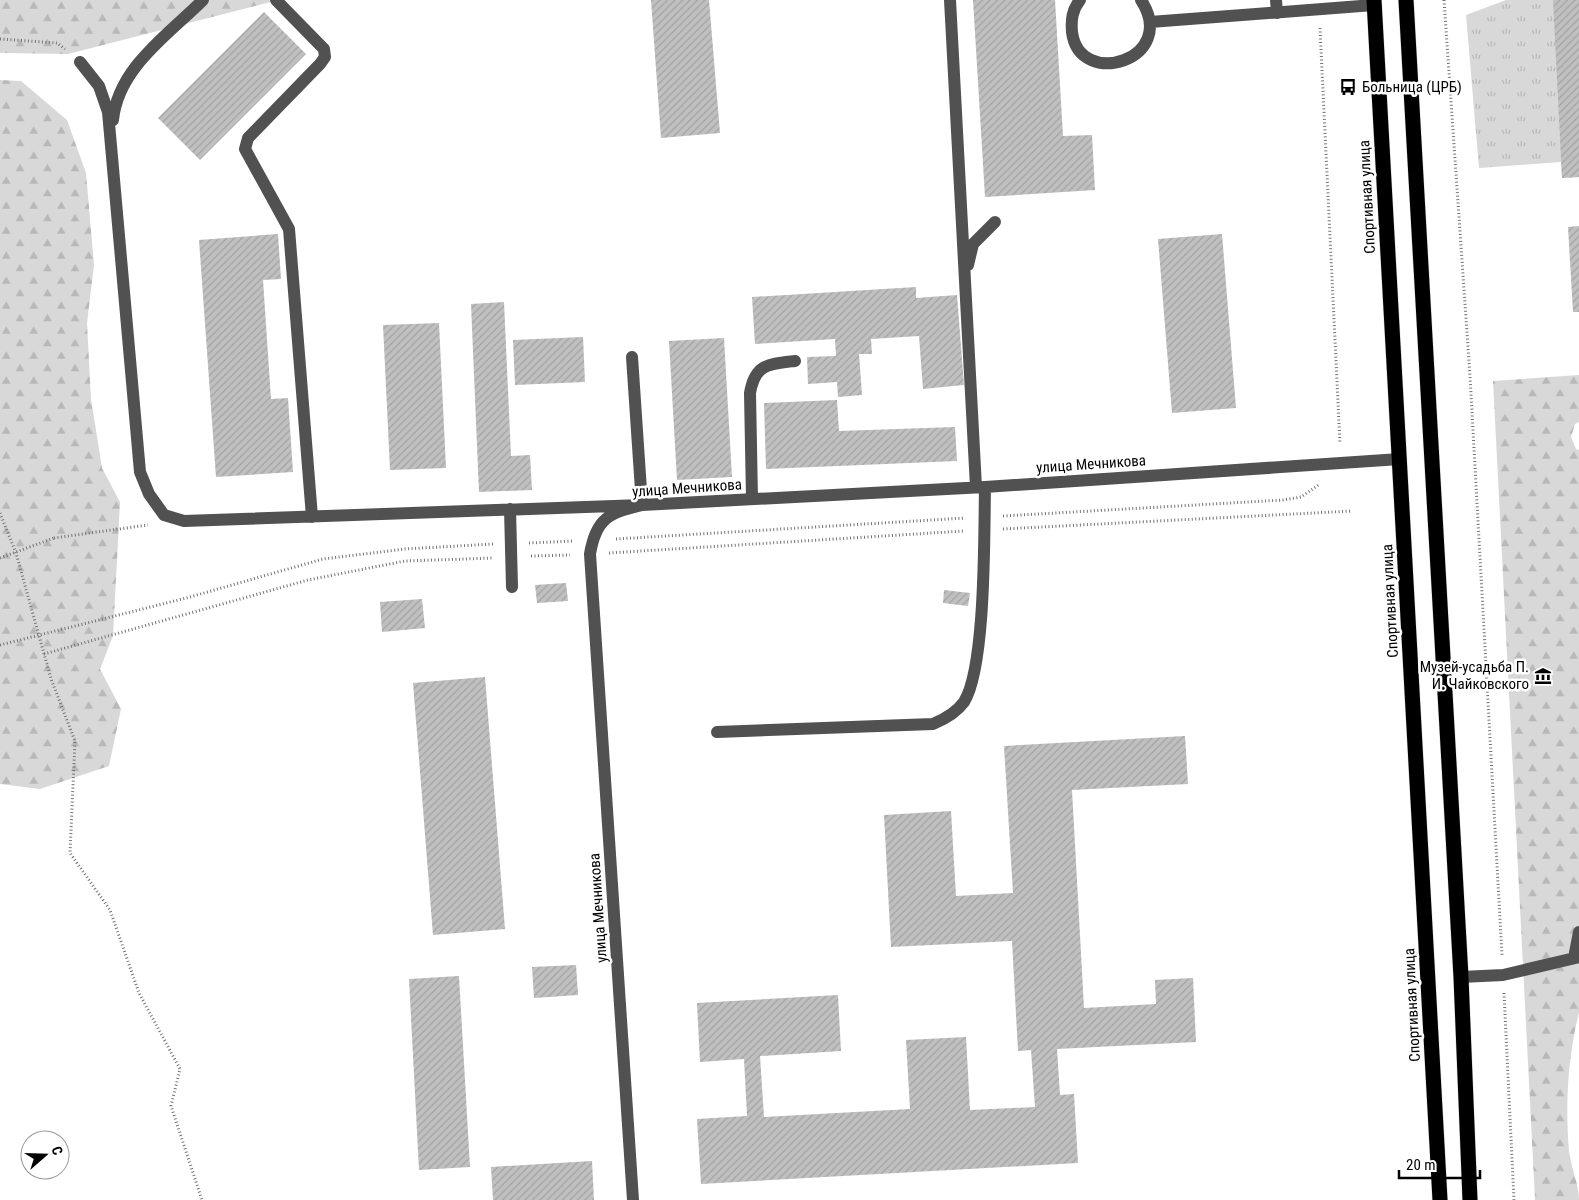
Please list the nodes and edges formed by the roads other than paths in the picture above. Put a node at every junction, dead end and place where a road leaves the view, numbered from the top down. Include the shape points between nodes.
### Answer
1 (203, 0) edge
2 (276, 0) edge
3 (950, 0) edge
4 (1080, 0) edge
5 (1140, 0) edge
6 (1406, 0) edge
7 (1374, 3) edge
8 (1277, 6) edge
9 (1150, 22) junction
10 (80, 62) road end
11 (112, 140) junction
12 (995, 222) dead end
13 (965, 274) junction
14 (632, 357) dead end
15 (794, 361) dead end
16 (1400, 459) junction
17 (981, 487) junction
18 (752, 499) junction
19 (642, 505) junction
20 (510, 509) junction
21 (312, 517) junction
22 (512, 587) dead end
23 (717, 732) dead end
24 (1579, 932) edge
25 (1576, 958) edge
26 (1461, 977) junction
27 (633, 1200) edge
28 (1440, 1200) edge
29 (1470, 1200) edge

1 - 11 street via 130,72 115,106
2 - 21 street via 324,49 325,57 248,138 245,149 289,229
3 - 13 street
4 - 9 street via 1071,21 1073,37 1081,51 1094,61 1109,64 1125,62 1139,52 1148,38
5 - 9 street
6 - 26 highway
7 - 8 street via 1320,9
7 - 16 highway, Спортивная улица
8 - 9 street
10 - 11 street via 100,86
11 - 21 street via 140,472 149,494 164,515 184,521
12 - 13 street via 974,244
13 - 17 street
14 - 19 street
15 - 18 street via 770,364 752,379
16 - 17 street, улица Мечникова
16 - 28 highway, Спортивная улица
17 - 18 street, улица Мечникова
17 - 23 street via 984,524 979,639 973,680 964,702 949,717 933,724
18 - 19 street, улица Мечникова
19 - 20 street
19 - 27 street, улица Мечникова via 618,510 602,520 592,540 590,554
20 - 21 street
20 - 22 street
24 - 25 street
25 - 26 street via 1503,975
26 - 29 highway

